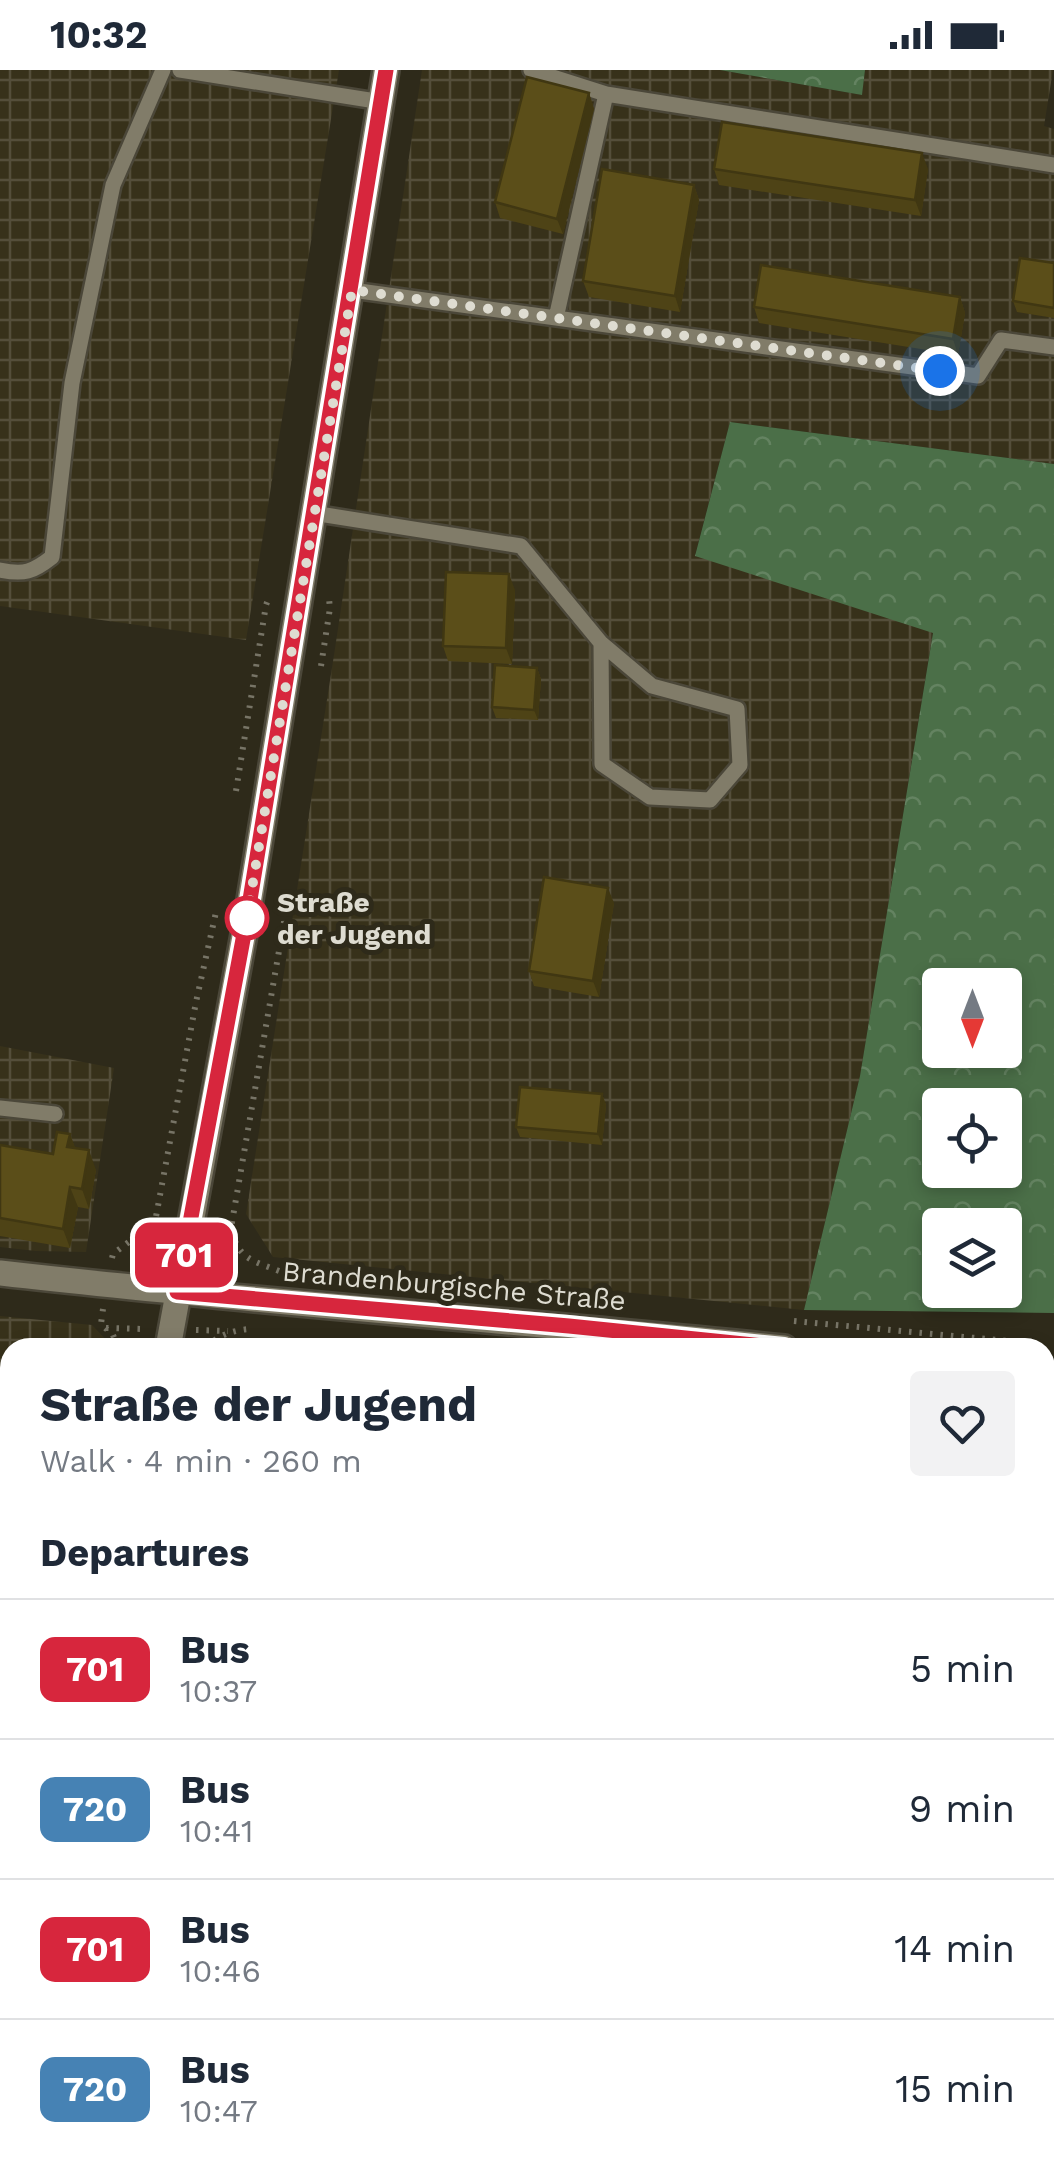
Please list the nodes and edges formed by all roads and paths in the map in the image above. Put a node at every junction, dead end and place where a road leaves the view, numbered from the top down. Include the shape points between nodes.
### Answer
1 (163, 70) edge
2 (180, 70) edge
3 (296, 70) edge
4 (386, 70) edge
5 (530, 70) edge
6 (294, 88) junction
7 (606, 94) junction
8 (382, 102) junction
9 (1054, 165) edge
10 (352, 290) junction
11 (556, 318) junction
12 (1054, 348) edge
13 (314, 513) junction
14 (0, 570) edge
15 (601, 643) junction
16 (0, 1108) edge
17 (55, 1114) dead end
18 (0, 1274) edge
19 (177, 1292) junction
20 (105, 1328) dead end
21 (568, 1337) edge
22 (114, 1338) edge
23 (170, 1338) edge

1 - 14 lane via 113,185 72,383 52,557 20,574
2 - 6 lane
3 - 6 lane
4 - 8 street
5 - 7 lane
6 - 8 lane
7 - 9 lane
7 - 11 lane
8 - 10 street
10 - 11 lane
10 - 13 street
11 - 12 lane via 978,376 1001,340
13 - 15 lane via 521,546
13 - 19 street
15 - 15 lane via 602,764 650,797 710,800 740,765 737,709 652,686
16 - 17 lane
18 - 19 street, Brandenburgische Straße
19 - 21 street, Brandenburgische Straße
19 - 23 street
20 - 22 path

